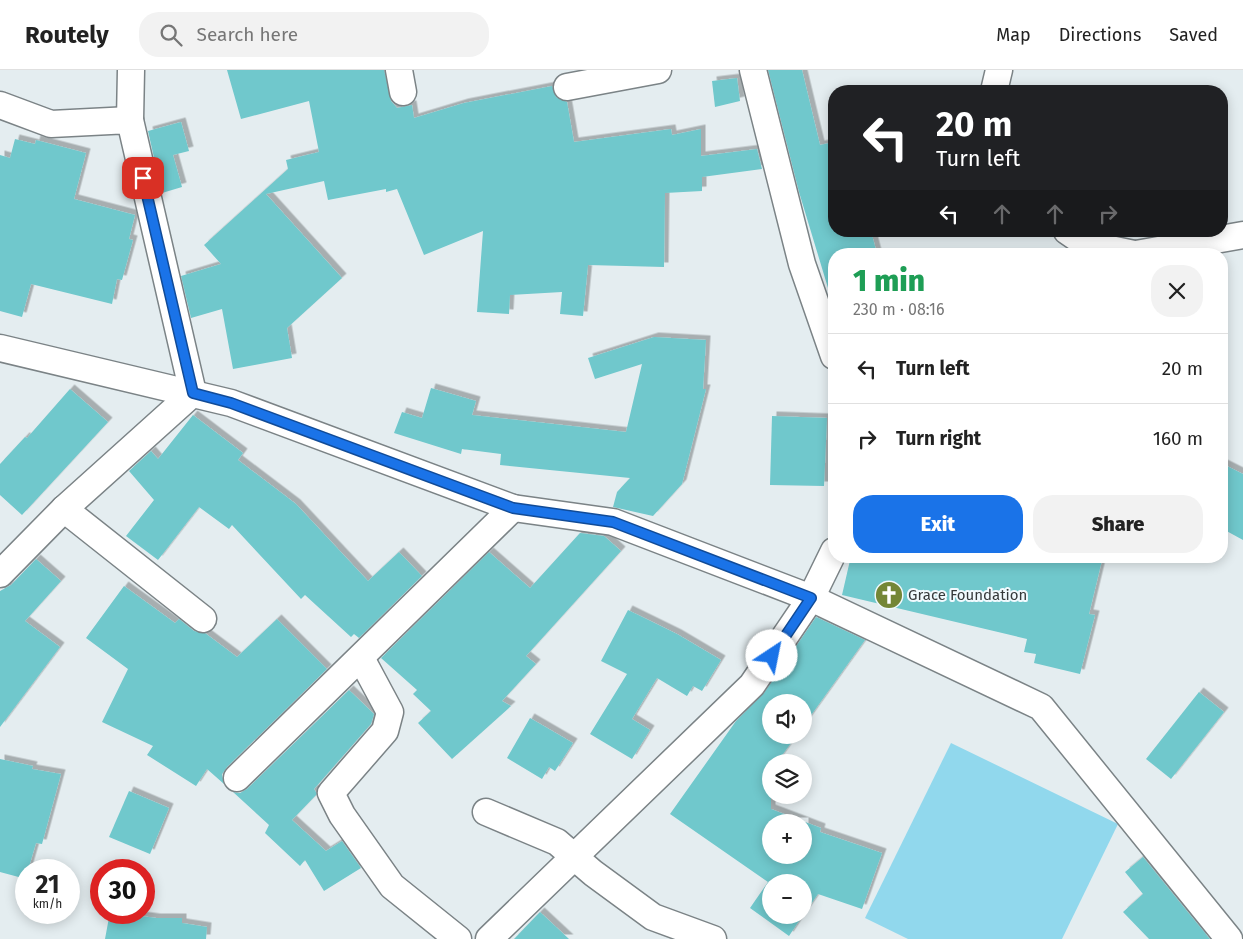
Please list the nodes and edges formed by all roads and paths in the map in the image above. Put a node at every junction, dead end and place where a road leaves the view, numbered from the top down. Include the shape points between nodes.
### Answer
1 (130, 70) edge
2 (658, 70) edge
3 (753, 70) edge
4 (999, 70) edge
5 (995, 85) edge
6 (567, 87) dead end
7 (0, 105) edge
8 (130, 120) junction
9 (1243, 236) edge
10 (1076, 237) edge
11 (1106, 248) edge
12 (1171, 248) edge
13 (828, 339) edge
14 (0, 348) edge
15 (193, 393) junction
16 (513, 508) junction
17 (64, 509) junction
18 (828, 563) edge
19 (0, 574) edge
20 (811, 598) junction
21 (203, 618) dead end
22 (361, 658) junction
23 (237, 778) dead end
24 (486, 812) dead end
25 (574, 857) junction
26 (458, 939) edge
27 (489, 939) edge
28 (713, 939) edge
29 (1229, 939) edge

1 - 8 street
2 - 6 street
3 - 13 street via 802,264
4 - 5 street
7 - 8 street via 50,124
8 - 15 street
9 - 12 street
10 - 11 street via 1086,244
14 - 15 street
15 - 16 street via 231,403
15 - 17 street
16 - 20 street via 613,522
16 - 22 street
17 - 19 street
17 - 21 street
18 - 20 street
20 - 25 street via 752,685
20 - 29 street via 1041,707
22 - 23 street
22 - 26 street via 390,712 386,731 330,793 392,886
24 - 25 street via 558,842
25 - 27 street
25 - 28 street via 653,917

